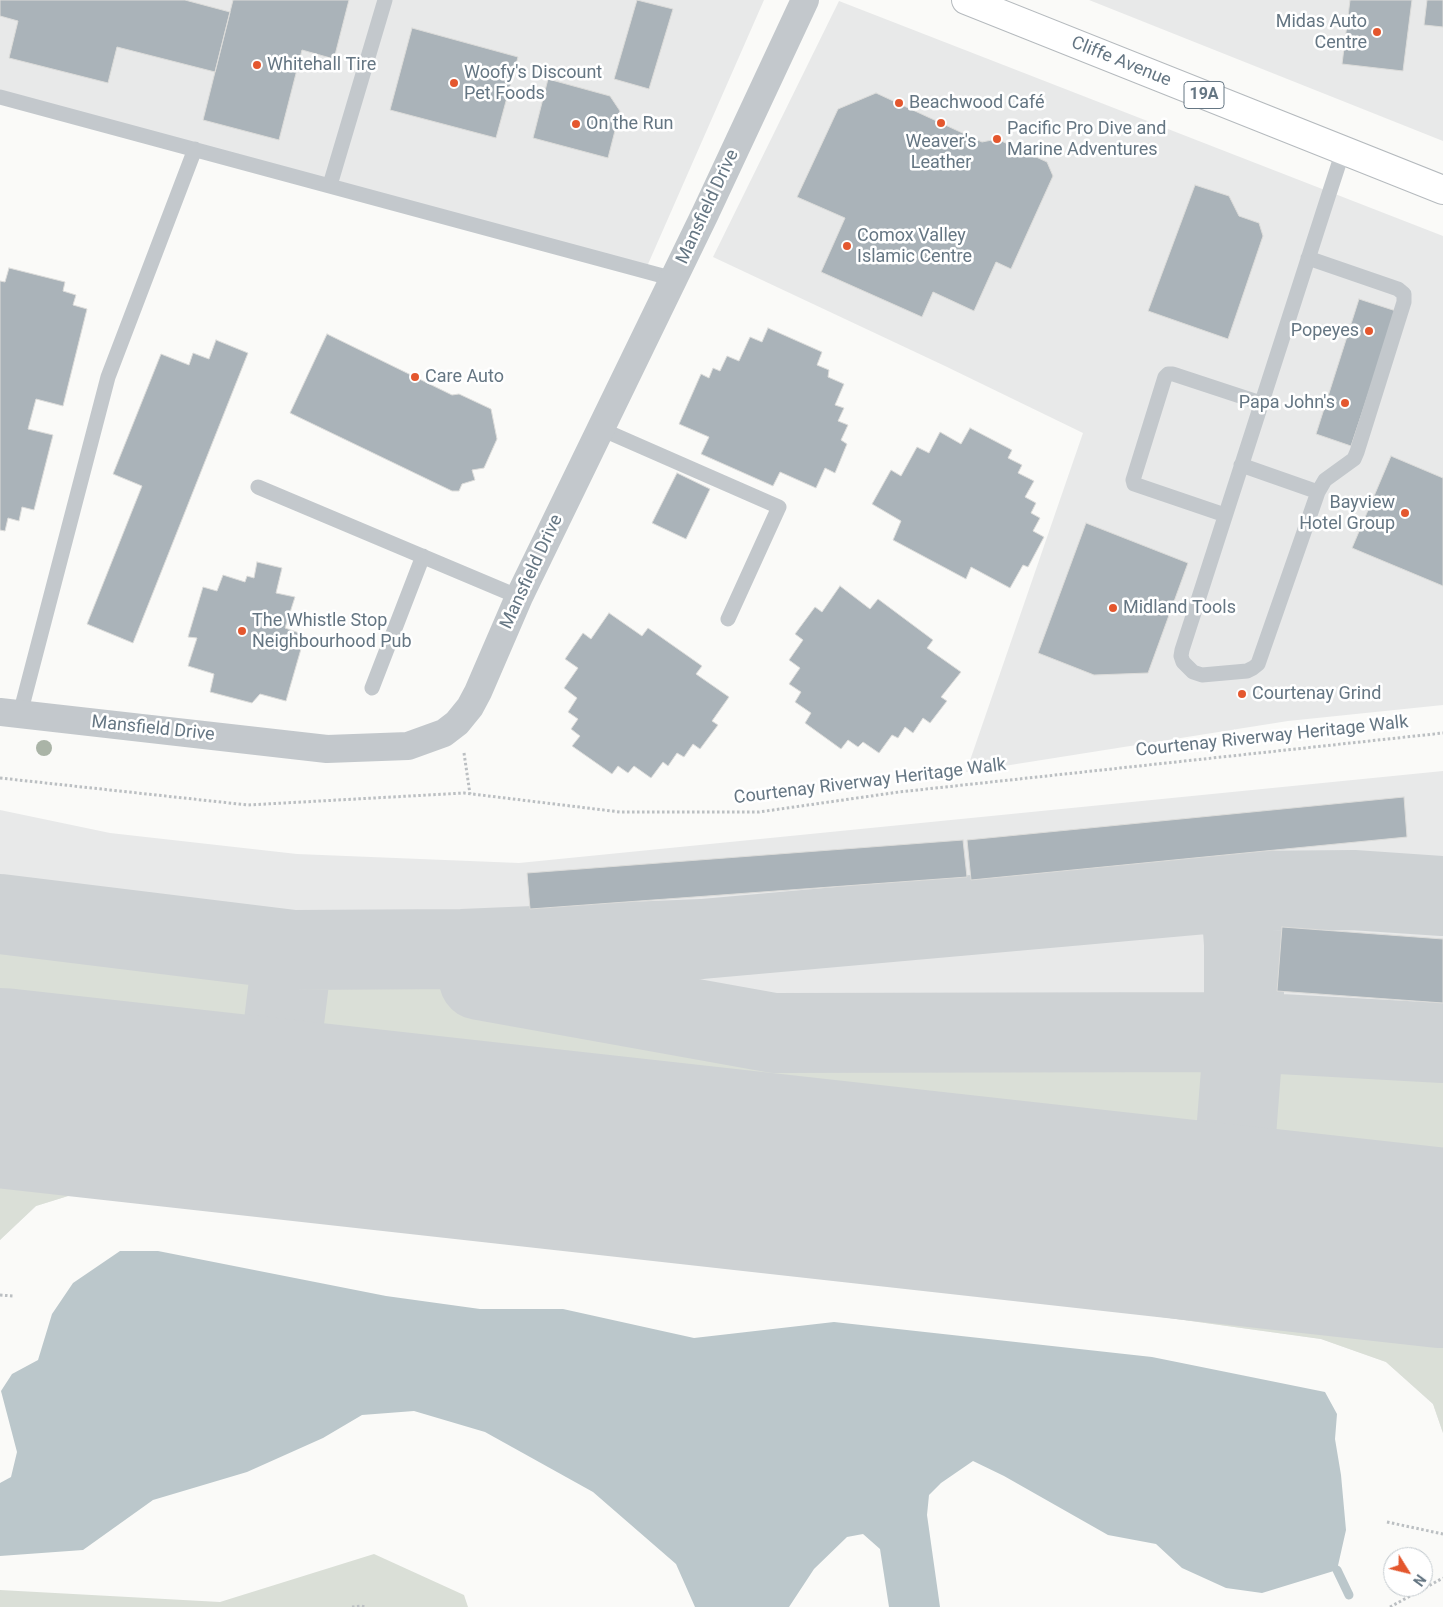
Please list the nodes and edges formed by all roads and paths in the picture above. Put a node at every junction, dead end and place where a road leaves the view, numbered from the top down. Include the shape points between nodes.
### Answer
1 (385, 0) edge
2 (805, 0) edge
3 (966, 0) edge
4 (0, 96) edge
5 (195, 149) junction
6 (1343, 151) junction
7 (330, 185) junction
8 (1443, 190) edge
9 (1308, 258) junction
10 (674, 279) junction
11 (1261, 403) junction
12 (601, 429) junction
13 (1241, 465) junction
14 (258, 487) dead end
15 (1318, 492) junction
16 (1225, 515) junction
17 (423, 556) junction
18 (519, 597) junction
19 (728, 619) dead end
20 (372, 688) dead end
21 (10, 713) edge
22 (1443, 733) edge
23 (464, 753) dead end
24 (0, 778) edge
25 (470, 794) junction
26 (0, 1295) edge
27 (13, 1296) dead end
28 (1387, 1522) dead end
29 (1443, 1534) edge
30 (1443, 1578) edge
31 (352, 1607) edge
32 (366, 1607) edge
33 (1390, 1607) edge

1 - 7 lane
2 - 10 street, Mansfield Drive
3 - 6 main road, Cliffe Avenue / 19A
4 - 5 lane
5 - 7 lane
5 - 21 lane via 108,378
6 - 8 main road, Cliffe Avenue / 19A
6 - 9 lane
7 - 10 lane
9 - 11 lane
9 - 15 lane via 1398,288 1404,294 1358,452 1354,460 1325,480
10 - 12 street, Mansfield Drive
11 - 13 lane
11 - 16 lane via 1173,374 1165,377 1134,484
12 - 18 street, Mansfield Drive
12 - 19 lane via 779,507
13 - 15 lane
13 - 16 lane
14 - 17 lane
15 - 16 lane via 1258,664 1247,670 1202,676 1193,672 1181,656
17 - 18 lane
17 - 20 lane
18 - 21 street, Mansfield Drive via 470,707 444,734 408,746 327,749
22 - 25 path, Courtenay Riverway Heritage Walk via 899,792 759,812 620,812
23 - 25 path
24 - 25 path, Courtenay Riverway Heritage Walk via 248,805
26 - 27 path
28 - 29 path
30 - 33 path
31 - 32 path

